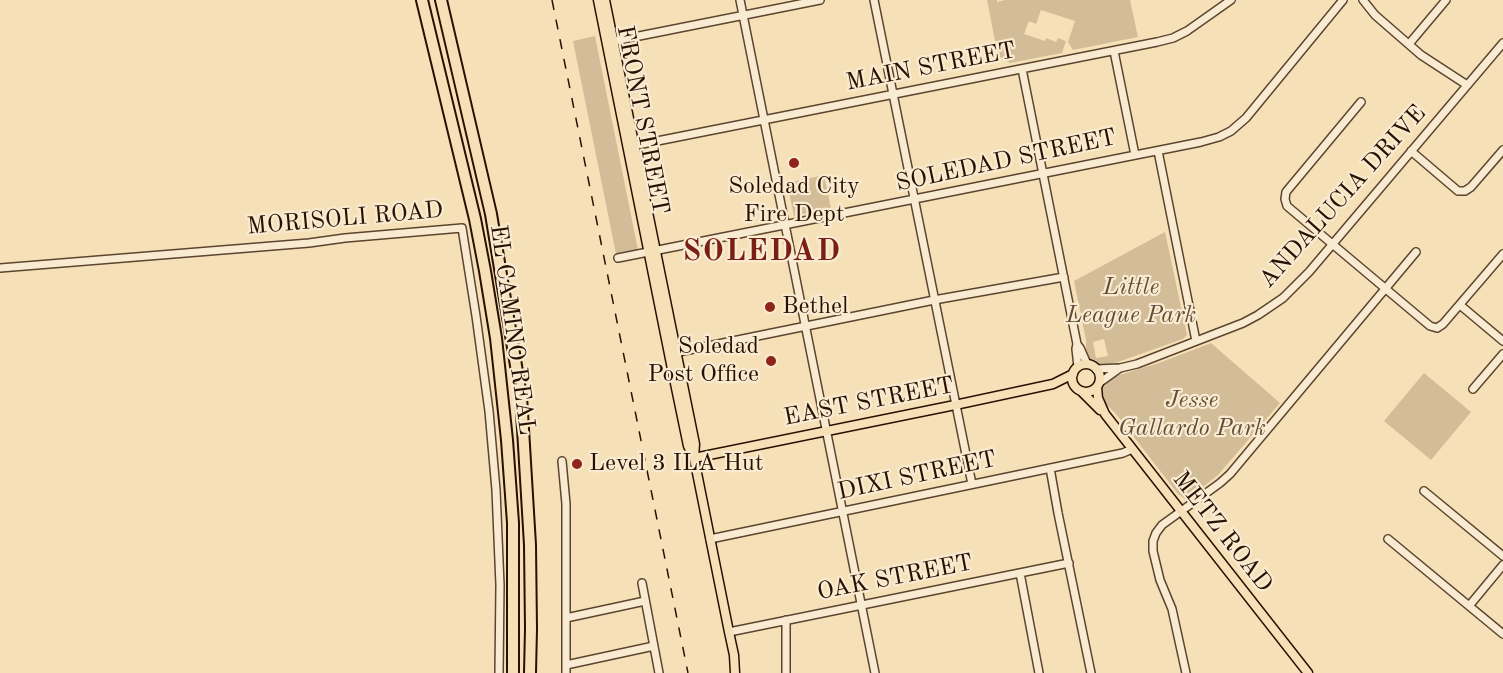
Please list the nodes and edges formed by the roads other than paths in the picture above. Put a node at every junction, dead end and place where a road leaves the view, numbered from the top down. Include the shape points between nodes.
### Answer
1 (422, 0) edge
2 (441, 0) edge
3 (598, 0) edge
4 (605, 0) edge
5 (740, 0) edge
6 (820, 0) edge
7 (874, 0) edge
8 (1231, 0) edge
9 (1343, 0) edge
10 (1363, 0) edge
11 (1446, 0) edge
12 (743, 15) junction
13 (610, 42) junction
14 (1503, 43) edge
15 (1409, 44) junction
16 (1114, 51) junction
17 (1022, 69) junction
18 (1467, 85) junction
19 (893, 94) junction
20 (1361, 102) dead end
21 (764, 121) junction
22 (631, 146) junction
23 (1503, 150) edge
24 (1158, 151) junction
25 (1411, 152) junction
26 (1135, 155) junction
27 (1043, 173) junction
28 (914, 200) junction
29 (785, 225) junction
30 (1333, 244) junction
31 (652, 251) junction
32 (1416, 252) dead end
33 (1503, 254) edge
34 (618, 258) dead end
35 (0, 268) edge
36 (1064, 277) junction
37 (1385, 288) junction
38 (934, 300) junction
39 (1460, 305) junction
40 (805, 327) junction
41 (1196, 341) junction
42 (1503, 341) edge
43 (672, 354) junction
44 (1503, 354) edge
45 (1079, 368) junction
46 (1120, 368) junction
47 (1096, 369) junction
48 (1053, 384) junction
49 (1098, 385) junction
50 (1078, 388) junction
51 (1473, 389) dead end
52 (955, 405) junction
53 (1106, 414) junction
54 (826, 430) junction
55 (1132, 449) junction
56 (694, 458) junction
57 (562, 461) dead end
58 (1050, 468) junction
59 (972, 484) junction
60 (1424, 491) dead end
61 (1181, 511) junction
62 (842, 512) junction
63 (1388, 538) dead end
64 (710, 539) junction
65 (1503, 556) edge
66 (1069, 563) junction
67 (1503, 566) edge
68 (1020, 573) junction
69 (642, 583) dead end
70 (645, 601) junction
71 (861, 605) junction
72 (1469, 606) junction
73 (566, 618) junction
74 (786, 621) junction
75 (729, 632) junction
76 (1503, 634) edge
77 (654, 646) junction
78 (566, 669) edge
79 (499, 673) edge
80 (513, 673) edge
81 (530, 673) edge
82 (659, 673) edge
83 (735, 673) edge
84 (786, 673) edge
85 (875, 673) edge
86 (1039, 673) edge
87 (1091, 673) edge
88 (1186, 673) edge
89 (1308, 673) edge

1 - 80 highway, EL CAMINO REAL via 475,219 496,338 513,523
2 - 81 highway, EL CAMINO REAL via 491,214 521,396 530,545
3 - 13 main road, FRONT STREET
4 - 13 main road, FRONT STREET
5 - 12 street
6 - 12 street
7 - 19 street
8 - 16 street, MAIN STREET via 1173,38
9 - 24 street, SOLEDAD STREET via 1231,131
10 - 15 street
11 - 15 street
12 - 13 street
12 - 21 street
13 - 22 main road, FRONT STREET
14 - 18 street, ANDALUCIA DRIVE
15 - 18 street
16 - 17 street, MAIN STREET
16 - 26 street
17 - 19 street, MAIN STREET
17 - 27 street
18 - 25 street, ANDALUCIA DRIVE
19 - 21 street, MAIN STREET
19 - 28 street
20 - 30 street via 1286,192 1287,206
21 - 22 street, MAIN STREET
21 - 29 street
22 - 31 main road, FRONT STREET
23 - 25 street via 1465,191 1458,191
24 - 26 street, SOLEDAD STREET
24 - 41 street
25 - 30 street, ANDALUCIA DRIVE
26 - 27 street, SOLEDAD STREET
27 - 28 street, SOLEDAD STREET
27 - 36 street
28 - 29 street, SOLEDAD STREET
28 - 38 street
29 - 31 street, SOLEDAD STREET
29 - 40 street
30 - 37 street
30 - 41 street, ANDALUCIA DRIVE via 1274,305 1243,323
31 - 34 street, SOLEDAD STREET
31 - 43 main road, FRONT STREET
32 - 37 street
33 - 39 street
35 - 79 street, MORISOLI ROAD via 462,228 495,479
36 - 38 street
36 - 45 street via 1080,348
37 - 39 street via 1437,328
37 - 61 street via 1230,474
38 - 40 street
38 - 52 street
39 - 42 street
40 - 43 street
40 - 54 street
41 - 46 street, ANDALUCIA DRIVE
43 - 56 main road, FRONT STREET via 695,444
44 - 51 street
45 - 47 main road
45 - 48 main road, EAST STREET
45 - 50 main road via 1072,381
46 - 47 street, ANDALUCIA DRIVE
46 - 49 street, ANDALUCIA DRIVE
47 - 49 main road via 1100,376
48 - 50 main road, EAST STREET
48 - 52 main road, EAST STREET
49 - 50 main road via 1087,392
49 - 53 main road, METZ ROAD via 1098,400
50 - 53 main road, METZ ROAD
52 - 54 main road, EAST STREET
52 - 59 street
53 - 55 main road, METZ ROAD
54 - 56 main road, EAST STREET
54 - 62 street
55 - 58 street, DIXI STREET
55 - 61 main road, METZ ROAD
56 - 64 main road, FRONT STREET
57 - 73 street
58 - 59 street, DIXI STREET
58 - 66 street
59 - 62 street, DIXI STREET
60 - 65 street
61 - 88 street via 1159,529 1153,546
61 - 89 main road, METZ ROAD
62 - 64 street, DIXI STREET
62 - 71 street
63 - 72 street
64 - 75 main road, FRONT STREET
66 - 68 street, OAK STREET
66 - 87 street
67 - 72 street
68 - 71 street, OAK STREET
68 - 86 street
69 - 70 street
70 - 73 street
70 - 77 street
71 - 74 street, OAK STREET
71 - 85 street
72 - 76 street
73 - 78 street
74 - 75 street, OAK STREET
74 - 84 street
75 - 83 main road, FRONT STREET
77 - 78 street
77 - 82 street

